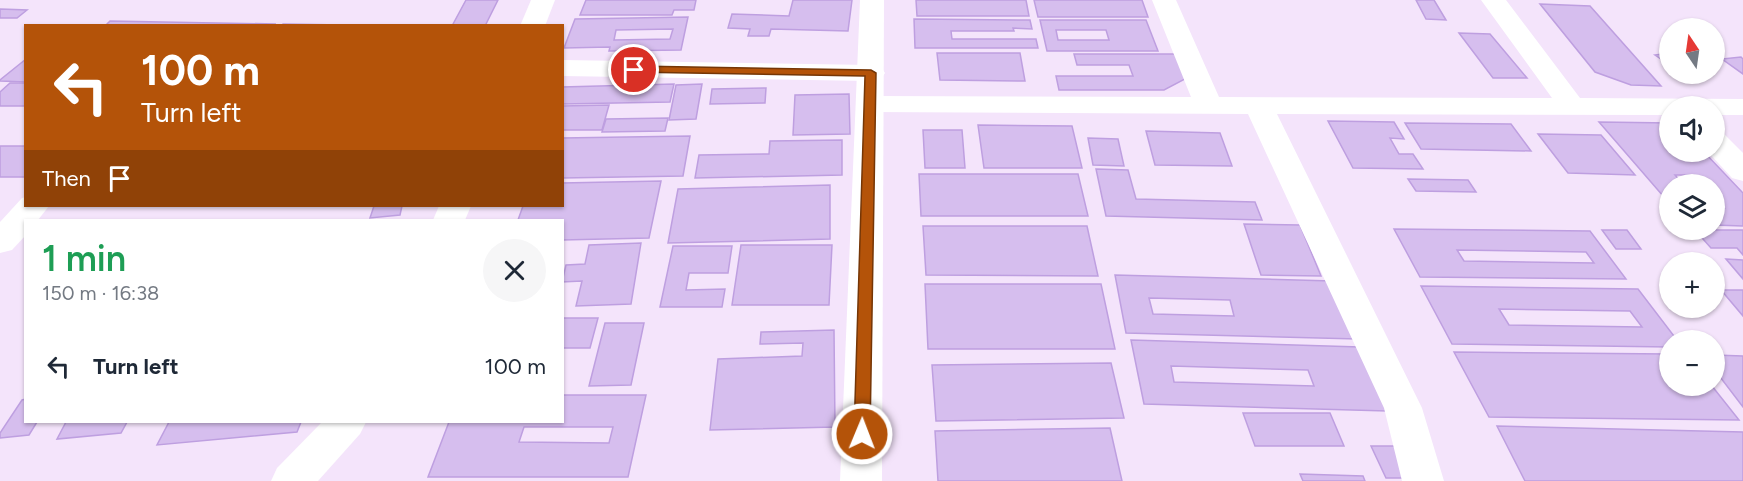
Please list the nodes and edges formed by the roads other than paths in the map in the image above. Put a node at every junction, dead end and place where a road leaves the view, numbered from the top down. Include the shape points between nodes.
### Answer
1 (543, 0) edge
2 (872, 0) edge
3 (1164, 0) edge
4 (1493, 0) edge
5 (533, 24) edge
6 (564, 69) edge
7 (871, 89) junction
8 (1209, 106) junction
9 (1572, 106) junction
10 (1659, 106) edge
11 (1259, 107) junction
12 (1725, 107) edge
13 (1743, 107) edge
14 (1725, 152) edge
15 (1743, 171) edge
16 (24, 206) edge
17 (0, 207) edge
18 (39, 207) edge
19 (26, 219) edge
20 (24, 220) edge
21 (0, 242) edge
22 (345, 423) edge
23 (292, 481) edge
24 (861, 481) edge
25 (1423, 481) edge

1 - 5 street
2 - 7 street
3 - 8 street
4 - 9 street
6 - 7 street
7 - 8 street
7 - 24 street
8 - 11 street
9 - 10 street
9 - 11 street
11 - 25 street via 1402,408
12 - 13 street
14 - 15 street
16 - 17 street
18 - 19 street
20 - 21 street
22 - 23 street

